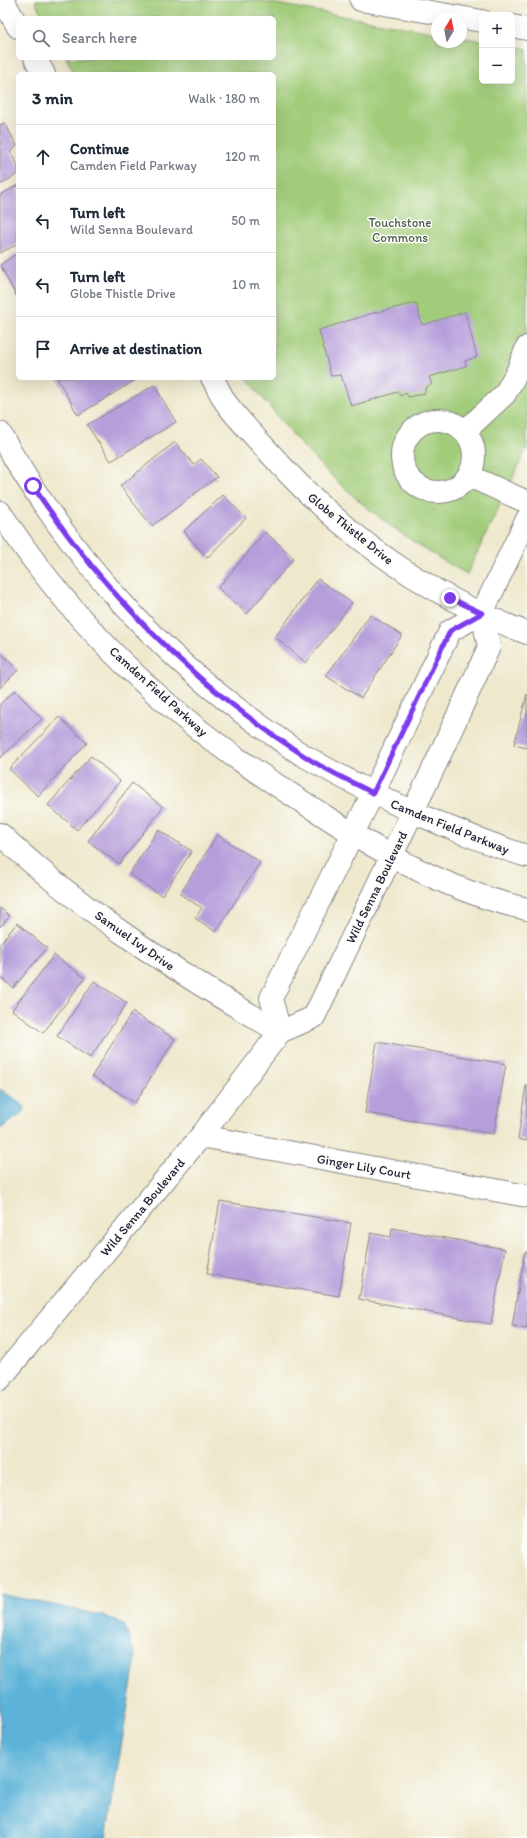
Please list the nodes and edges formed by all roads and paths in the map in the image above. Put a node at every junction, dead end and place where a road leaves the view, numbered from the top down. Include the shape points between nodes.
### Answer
1 (3, 0) edge
2 (361, 0) edge
3 (479, 20) edge
4 (16, 23) edge
5 (515, 27) edge
6 (527, 29) edge
7 (36, 60) edge
8 (43, 72) edge
9 (527, 347) edge
10 (213, 380) edge
11 (465, 431) junction
12 (0, 433) edge
13 (469, 476) junction
14 (527, 502) edge
15 (0, 512) edge
16 (527, 520) edge
17 (482, 613) junction
18 (527, 633) edge
19 (373, 793) junction
20 (412, 812) junction
21 (0, 834) edge
22 (353, 834) junction
23 (391, 855) junction
24 (527, 856) edge
25 (527, 909) edge
26 (280, 1032) junction
27 (201, 1136) junction
28 (527, 1196) edge
29 (0, 1379) edge

1 - 4 street
2 - 3 street
5 - 6 street
7 - 8 street
9 - 11 street via 505,394
10 - 17 street, Globe Thistle Drive via 228,406 291,478 331,515 373,549 421,582
11 - 13 street via 472,441 475,452
11 - 13 street via 456,424 432,420 411,431 404,441 401,453 408,477 427,491 440,493 451,490 462,484
12 - 19 street, Camden Field Parkway via 61,528 104,583 152,634 236,709 306,758
13 - 14 street
15 - 22 street, Camden Field Parkway via 69,605 145,683 235,756
16 - 17 street
17 - 18 street, Globe Thistle Drive
17 - 19 street via 450,631
17 - 20 street, Wild Senna Boulevard via 489,647
19 - 20 street, Camden Field Parkway
19 - 22 street
20 - 23 street, Wild Senna Boulevard
20 - 24 street, Camden Field Parkway
21 - 26 street, Samuel Ivy Drive via 48,876 161,961
22 - 23 street, Camden Field Parkway
22 - 26 street via 271,998
23 - 25 street, Camden Field Parkway via 471,892
23 - 26 street, Wild Senna Boulevard via 314,1016
26 - 27 street, Wild Senna Boulevard
27 - 28 street, Ginger Lily Court
27 - 29 street, Wild Senna Boulevard

